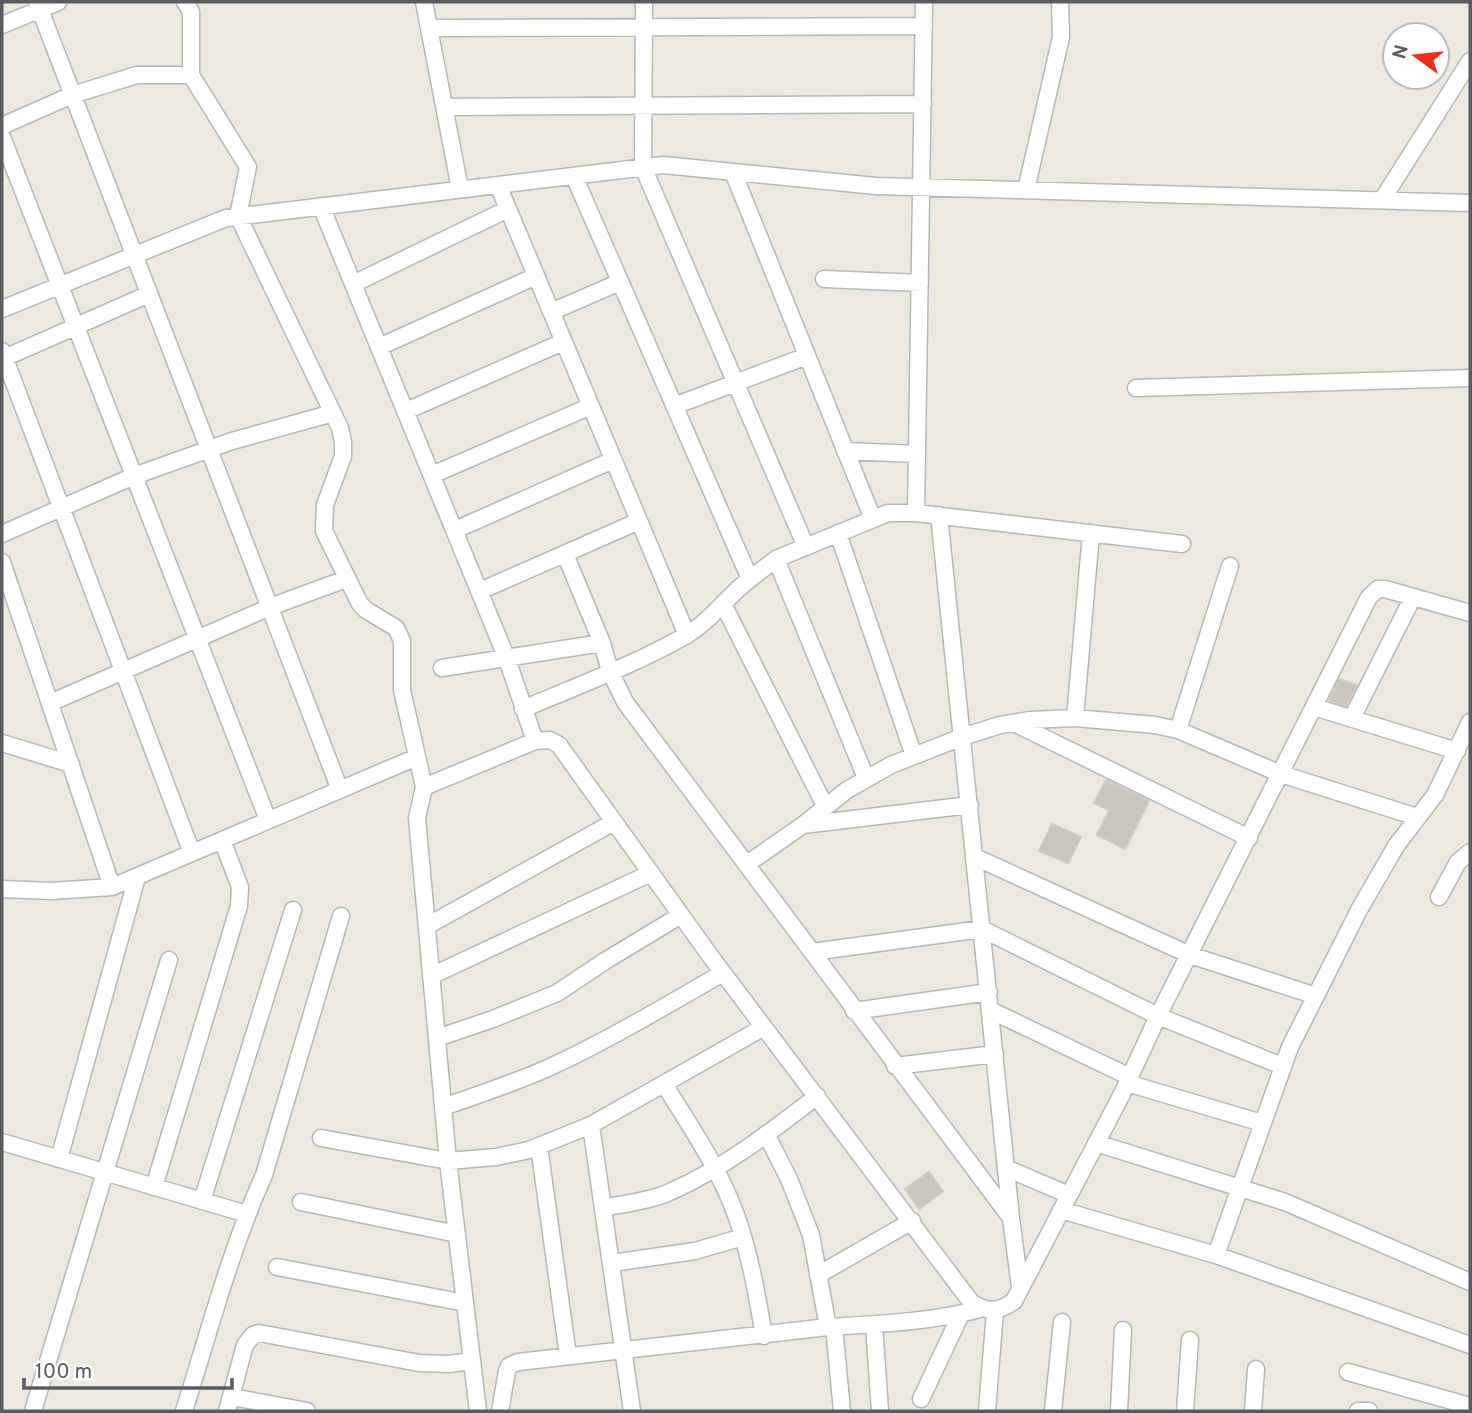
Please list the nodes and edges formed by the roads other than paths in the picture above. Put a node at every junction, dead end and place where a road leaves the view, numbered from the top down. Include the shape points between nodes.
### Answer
1 (58, 2) edge
2 (185, 2) edge
3 (424, 2) edge
4 (644, 2) edge
5 (924, 2) edge
6 (1060, 2) edge
7 (38, 6) edge
8 (2, 25) edge
9 (924, 26) junction
10 (644, 27) junction
11 (429, 28) junction
12 (1470, 61) edge
13 (191, 75) junction
14 (72, 95) junction
15 (923, 104) junction
16 (644, 106) junction
17 (444, 107) junction
18 (2, 126) edge
19 (2, 137) edge
20 (643, 167) junction
21 (733, 172) junction
22 (574, 176) junction
23 (498, 185) junction
24 (922, 188) junction
25 (460, 190) junction
26 (1026, 191) junction
27 (1382, 200) junction
28 (1469, 201) edge
29 (321, 206) junction
30 (508, 209) junction
31 (238, 216) junction
32 (134, 255) junction
33 (536, 276) junction
34 (824, 279) dead end
35 (620, 282) junction
36 (353, 284) junction
37 (920, 284) junction
38 (60, 286) junction
39 (149, 294) junction
40 (2, 309) edge
41 (551, 312) junction
42 (75, 326) junction
43 (564, 342) junction
44 (379, 347) junction
45 (3, 355) edge
46 (807, 356) junction
47 (1470, 378) edge
48 (736, 384) junction
49 (1136, 388) dead end
50 (591, 406) junction
51 (674, 406) junction
52 (406, 411) junction
53 (332, 413) junction
54 (209, 451) junction
55 (845, 451) junction
56 (917, 454) junction
57 (613, 460) junction
58 (432, 475) junction
59 (134, 476) junction
60 (62, 508) junction
61 (916, 513) junction
62 (939, 515) junction
63 (873, 519) junction
64 (639, 521) junction
65 (454, 530) junction
66 (838, 533) junction
67 (1091, 533) junction
68 (2, 534) edge
69 (1182, 544) dead end
70 (806, 547) junction
71 (565, 554) junction
72 (776, 559) junction
73 (2, 562) edge
74 (1230, 566) dead end
75 (346, 579) junction
76 (750, 579) junction
77 (480, 591) junction
78 (1413, 597) junction
79 (723, 604) junction
80 (270, 607) junction
81 (1470, 613) edge
82 (687, 635) junction
83 (197, 639) junction
84 (602, 643) junction
85 (508, 659) junction
86 (442, 668) dead end
87 (123, 671) junction
88 (610, 671) junction
89 (50, 703) junction
90 (1314, 707) junction
91 (523, 709) junction
92 (1076, 718) junction
93 (1352, 718) junction
94 (1470, 722) edge
95 (1014, 723) junction
96 (1178, 730) junction
97 (962, 737) junction
98 (535, 740) junction
99 (2, 743) edge
100 (1462, 748) edge
101 (914, 756) junction
102 (417, 757) junction
103 (71, 764) junction
104 (1281, 774) junction
105 (866, 778) junction
106 (424, 787) junction
107 (340, 790) junction
108 (970, 805) junction
109 (825, 806) junction
110 (1418, 817) junction
111 (268, 820) junction
112 (614, 822) junction
113 (803, 825) junction
114 (1249, 838) junction
115 (222, 840) junction
116 (1470, 852) edge
117 (192, 853) junction
118 (975, 857) junction
119 (747, 864) junction
120 (651, 873) junction
121 (137, 877) junction
122 (112, 887) junction
123 (2, 889) edge
124 (1439, 897) dead end
125 (293, 910) dead end
126 (681, 915) junction
127 (341, 916) dead end
128 (427, 926) junction
129 (982, 929) junction
130 (812, 952) junction
131 (1190, 956) junction
132 (169, 960) dead end
133 (723, 973) junction
134 (431, 976) junction
135 (989, 992) junction
136 (1316, 996) junction
137 (990, 1010) junction
138 (854, 1011) junction
139 (1158, 1016) junction
140 (764, 1027) junction
141 (437, 1038) junction
142 (995, 1054) junction
143 (895, 1066) junction
144 (1282, 1066) junction
145 (1128, 1080) junction
146 (664, 1084) junction
147 (817, 1096) junction
148 (443, 1107) junction
149 (1262, 1123) junction
150 (591, 1125) junction
151 (766, 1134) junction
152 (321, 1138) dead end
153 (2, 1142) edge
154 (1096, 1143) junction
155 (538, 1146) junction
156 (60, 1159) junction
157 (448, 1161) junction
158 (714, 1168) junction
159 (1006, 1168) junction
160 (104, 1172) junction
161 (154, 1187) junction
162 (1239, 1189) junction
163 (1069, 1195) junction
164 (202, 1201) junction
165 (301, 1202) dead end
166 (603, 1208) junction
167 (1061, 1210) junction
168 (247, 1214) junction
169 (1011, 1218) junction
170 (912, 1221) junction
171 (457, 1234) junction
172 (743, 1237) junction
173 (1216, 1255) junction
174 (612, 1263) junction
175 (277, 1267) dead end
176 (818, 1275) junction
177 (1470, 1282) edge
178 (1020, 1287) junction
179 (465, 1303) junction
180 (988, 1310) junction
181 (961, 1314) junction
182 (1062, 1322) dead end
183 (874, 1325) junction
184 (831, 1327) junction
185 (1124, 1330) dead end
186 (764, 1336) junction
187 (1190, 1340) dead end
188 (1470, 1345) edge
189 (625, 1351) junction
190 (568, 1356) junction
191 (472, 1361) junction
192 (1256, 1369) dead end
193 (1348, 1372) dead end
194 (921, 1399) dead end
195 (230, 1404) edge
196 (1470, 1406) edge
197 (33, 1411) edge
198 (184, 1411) edge
199 (307, 1411) edge
200 (478, 1411) edge
201 (500, 1411) edge
202 (632, 1411) edge
203 (842, 1411) edge
204 (880, 1411) edge
205 (987, 1411) edge
206 (1053, 1411) edge
207 (1119, 1411) edge
208 (1185, 1411) edge
209 (1253, 1411) edge
210 (1357, 1411) edge
211 (1369, 1411) edge

1 - 7 street
2 - 13 street via 191,12
3 - 11 street
4 - 10 street
5 - 9 street
6 - 26 street via 1061,37
7 - 8 street
7 - 14 street
9 - 10 street
9 - 15 street
10 - 11 street
10 - 16 street
11 - 17 street
12 - 27 street
13 - 14 street via 137,75
13 - 31 street via 248,167
14 - 18 street
14 - 32 street
15 - 16 street
15 - 24 street
16 - 17 street
16 - 20 street
17 - 25 street
19 - 38 street
20 - 21 street
20 - 22 street
20 - 48 street
21 - 24 street
21 - 46 street
22 - 23 street
22 - 35 street
23 - 25 street
23 - 30 street
24 - 26 street
24 - 37 street
25 - 29 street
26 - 27 street
27 - 28 street
29 - 31 street
29 - 36 street
30 - 33 street
30 - 36 street
31 - 32 street
31 - 53 street
32 - 38 street
32 - 39 street
33 - 41 street
33 - 44 street
34 - 37 street
35 - 41 street
35 - 51 street
36 - 44 street
37 - 56 street
38 - 40 street
38 - 42 street
39 - 42 street
39 - 54 street
41 - 43 street
42 - 45 street
42 - 59 street
43 - 50 street
43 - 52 street
44 - 52 street
45 - 60 street
46 - 48 street
46 - 55 street
47 - 49 street
48 - 51 street
48 - 70 street
50 - 57 street
50 - 58 street
51 - 76 street
52 - 58 street
53 - 54 street
53 - 75 street via 343,456 325,505 324,531
54 - 59 street
54 - 80 street
55 - 56 street
55 - 63 street
56 - 61 street
57 - 64 street
57 - 65 street
58 - 65 street
59 - 60 street
59 - 83 street
60 - 68 street
60 - 87 street
61 - 62 street
61 - 63 street via 888,513
62 - 67 street
62 - 97 street
63 - 66 street
64 - 71 street
64 - 82 street
65 - 77 street
66 - 70 street
66 - 101 street
67 - 69 street
67 - 92 street
70 - 72 street
71 - 77 street
71 - 84 street
72 - 76 street
72 - 105 street
73 - 89 street
74 - 96 street
75 - 80 street
75 - 102 street via 366,610 399,632 402,691
76 - 79 street
77 - 85 street
78 - 81 street
78 - 90 street via 1385,589 1373,591
78 - 93 street
79 - 82 street
79 - 109 street
80 - 83 street
80 - 107 street
82 - 88 street
83 - 87 street
83 - 111 street
84 - 85 street
84 - 88 street
85 - 86 street
85 - 91 street
87 - 89 street
87 - 117 street
88 - 91 street
88 - 119 street via 625,702
89 - 103 street
90 - 93 street
90 - 104 street
91 - 98 street
92 - 95 street
92 - 96 street
93 - 100 street
94 - 100 street
95 - 97 street
95 - 114 street
96 - 104 street
97 - 101 street
97 - 108 street
98 - 106 street
98 - 112 street via 559,745
99 - 103 street
100 - 110 street
101 - 105 street
102 - 106 street
102 - 107 street
103 - 122 street
104 - 110 street
104 - 114 street
105 - 109 street
106 - 128 street via 417,818
107 - 111 street
108 - 113 street
108 - 118 street
109 - 113 street
110 - 136 street via 1359,910
111 - 115 street
112 - 120 street
112 - 128 street
113 - 119 street
114 - 131 street
115 - 117 street
115 - 161 street via 240,887 239,906
116 - 124 street via 1458,862
117 - 121 street
118 - 129 street
118 - 131 street
119 - 130 street
120 - 126 street
120 - 134 street
121 - 122 street
121 - 156 street
122 - 123 street
125 - 164 street
126 - 133 street
126 - 141 street via 557,993
127 - 168 street via 264,1175
128 - 134 street
129 - 130 street
129 - 135 street
129 - 139 street
130 - 138 street
131 - 136 street
131 - 139 street
132 - 160 street
133 - 140 street
133 - 148 street via 550,1067
134 - 141 street
135 - 137 street
135 - 138 street
136 - 144 street
137 - 142 street
137 - 145 street
138 - 143 street
139 - 144 street
139 - 145 street
140 - 146 street
140 - 147 street
141 - 148 street
142 - 143 street
142 - 159 street
143 - 169 street
144 - 149 street
145 - 149 street
145 - 154 street
146 - 150 street
146 - 158 street
147 - 151 street
147 - 170 street
148 - 157 street
149 - 162 street
150 - 155 street
150 - 166 street
151 - 158 street
151 - 176 street via 800,1205
152 - 157 street
153 - 156 street
154 - 162 street
154 - 163 street
155 - 157 street via 496,1157
155 - 190 street
156 - 160 street
157 - 171 street
158 - 166 street via 649,1199
158 - 172 street
159 - 163 street
159 - 169 street
160 - 161 street
160 - 197 street
161 - 164 street
162 - 173 street
162 - 177 street via 1325,1218
163 - 167 street
164 - 168 street
165 - 171 street
166 - 174 street
167 - 173 street
167 - 178 street
168 - 198 street
169 - 178 street
170 - 176 street
170 - 180 street via 971,1302
171 - 179 street
172 - 174 street via 695,1251
172 - 186 street
173 - 188 street
174 - 189 street
175 - 179 street
176 - 184 street
178 - 180 street via 1014,1301
179 - 191 street
180 - 181 street
180 - 205 street
181 - 183 street
181 - 194 street
182 - 206 street
183 - 184 street
183 - 204 street
184 - 186 street
184 - 203 street
185 - 207 street
186 - 189 street
187 - 208 street
189 - 190 street
189 - 202 street
190 - 201 street via 509,1366
191 - 195 street via 419,1363 259,1333 245,1345
191 - 200 street
192 - 209 street
193 - 196 street
195 - 199 street
210 - 211 street

